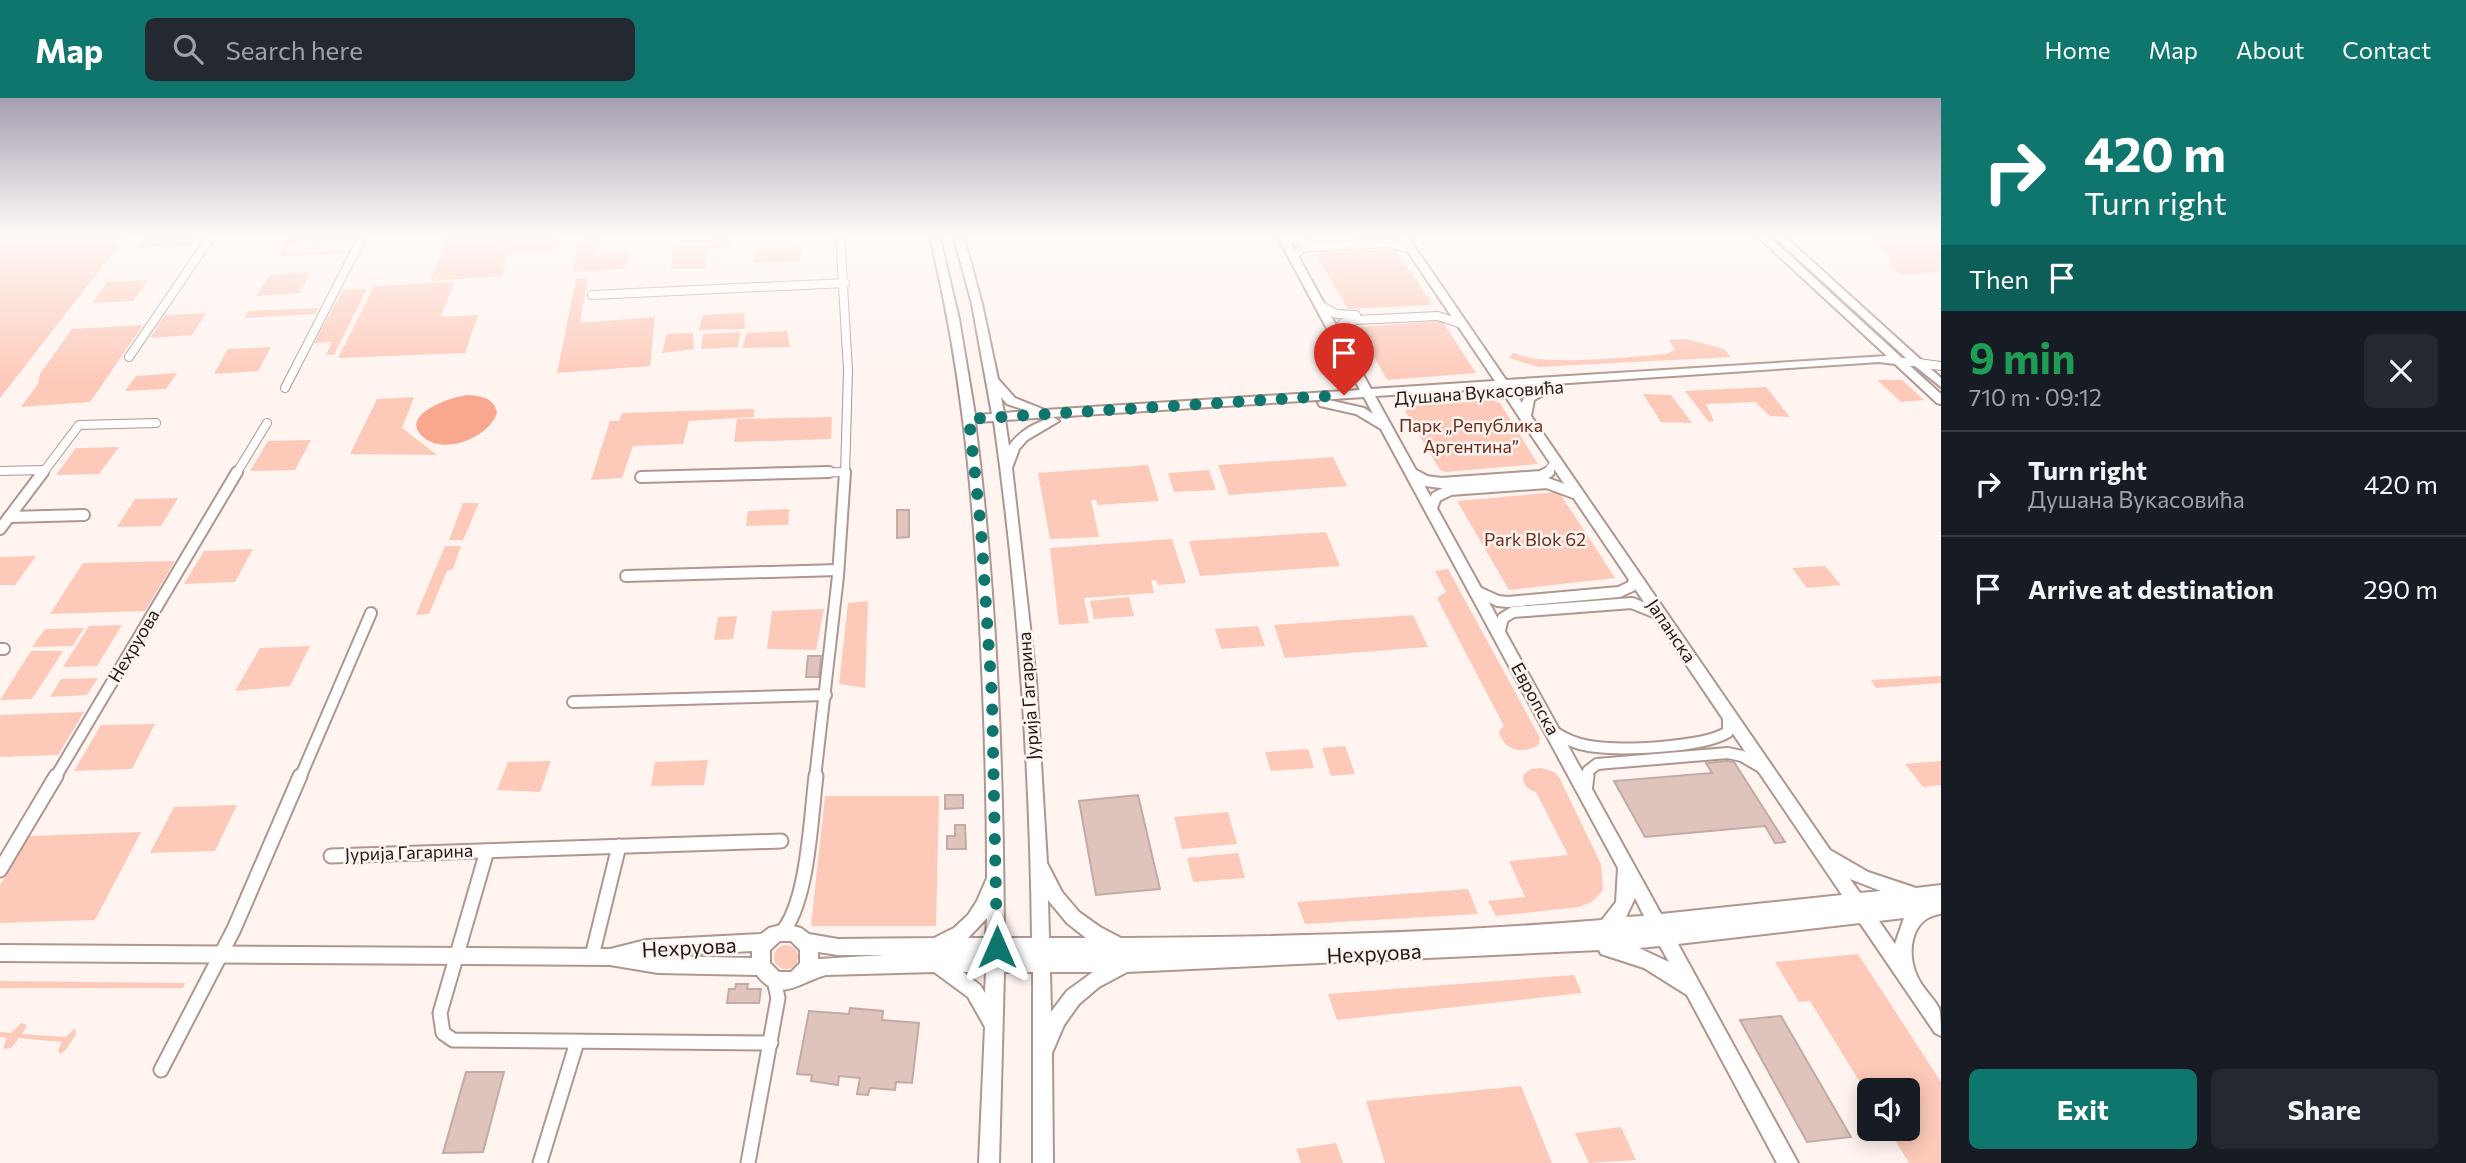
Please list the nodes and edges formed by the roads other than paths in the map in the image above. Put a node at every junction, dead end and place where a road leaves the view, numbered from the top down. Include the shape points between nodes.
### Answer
1 (845, 283) edge
2 (179, 284) edge
3 (339, 284) edge
4 (830, 284) edge
5 (943, 284) edge
6 (970, 284) edge
7 (1308, 284) edge
8 (1435, 284) edge
9 (1814, 284) edge
10 (1831, 284) edge
11 (592, 295) dead end
12 (1446, 300) junction
13 (1320, 305) junction
14 (1462, 324) junction
15 (1335, 333) junction
16 (1484, 356) junction
17 (129, 357) dead end
18 (1901, 363) junction
19 (1918, 363) junction
20 (1352, 364) junction
21 (1941, 366) edge
22 (991, 376) junction
23 (1546, 384) junction
24 (1941, 384) edge
25 (1505, 387) junction
26 (285, 388) dead end
27 (1370, 397) junction
28 (1326, 400) junction
29 (1941, 400) edge
30 (1525, 417) junction
31 (1052, 418) junction
32 (999, 422) junction
33 (156, 423) dead end
34 (267, 423) dead end
35 (969, 423) junction
36 (1387, 428) junction
37 (1556, 461) junction
38 (45, 470) junction
39 (0, 471) edge
40 (1006, 471) junction
41 (845, 472) junction
42 (1411, 473) junction
43 (641, 477) dead end
44 (1577, 494) junction
45 (1431, 510) junction
46 (84, 515) dead end
47 (9, 517) junction
48 (0, 529) edge
49 (838, 570) junction
50 (626, 576) dead end
51 (1635, 578) junction
52 (1476, 591) junction
53 (371, 613) dead end
54 (1661, 616) junction
55 (1499, 634) junction
56 (826, 695) junction
57 (573, 702) dead end
58 (1727, 713) junction
59 (1552, 730) junction
60 (1766, 771) junction
61 (1585, 792) junction
62 (781, 841) dead end
63 (1816, 843) junction
64 (619, 846) junction
65 (487, 851) junction
66 (331, 856) dead end
67 (1621, 857) junction
68 (1039, 859) junction
69 (997, 862) junction
70 (0, 870) edge
71 (1941, 893) edge
72 (1928, 903) edge
73 (1860, 909) junction
74 (794, 915) junction
75 (1605, 928) junction
76 (1662, 932) junction
77 (774, 938) junction
78 (803, 939) junction
79 (1585, 943) junction
80 (0, 953) edge
81 (221, 954) junction
82 (457, 955) junction
83 (935, 955) junction
84 (996, 956) junction
85 (1127, 956) junction
86 (601, 957) junction
87 (1042, 957) junction
88 (783, 974) junction
89 (1908, 978) junction
90 (1696, 994) junction
91 (1941, 1027) edge
92 (995, 1029) junction
93 (577, 1042) junction
94 (771, 1043) junction
95 (1043, 1054) junction
96 (161, 1070) dead end
97 (540, 1163) edge
98 (748, 1163) edge
99 (989, 1163) edge
100 (1043, 1163) edge
101 (1788, 1163) edge

1 - 41 street via 849,358
2 - 17 street
3 - 26 street
4 - 11 street
5 - 35 street, Јурија Гагарина
6 - 22 street, Јурија Гагарина
7 - 13 street, Европска
8 - 12 street, Јапанска
9 - 18 street
10 - 19 street
12 - 13 street via 1434,310 1346,315
12 - 14 street, Јапанска
13 - 15 street, Европска
14 - 15 street via 1438,316 1356,320 1343,323
14 - 16 street, Јапанска
15 - 20 street, Европска
16 - 23 street via 1509,373
16 - 25 street, Јапанска
18 - 19 street, Душана Вукасовића
18 - 23 street, Душана Вукасовића
18 - 29 street
19 - 21 street
19 - 24 street
20 - 27 street, Европска
20 - 28 street via 1348,386
22 - 31 street via 1016,405
22 - 32 street, Јурија Гагарина
23 - 25 street, Душана Вукасовића
23 - 30 street via 1529,398
25 - 27 street, Душана Вукасовића
25 - 30 street, Јапанска
27 - 28 street, Душана Вукасовића
27 - 36 street, Европска
28 - 31 street, Душана Вукасовића
28 - 36 street via 1360,411
30 - 37 street, Јапанска
31 - 32 street, Душана Вукасовића
31 - 40 street via 1022,436 1012,449
32 - 35 street, Душана Вукасовића
32 - 40 street, Јурија Гагарина
33 - 38 street via 79,425
34 - 70 street, Нехруова
35 - 69 street, Јурија Гагарина via 986,603
36 - 42 street, Европска
37 - 42 street via 1546,474 1514,478 1437,483
37 - 44 street, Јапанска
38 - 39 street
38 - 47 street
40 - 68 street, Јурија Гагарина via 1026,652
41 - 43 street
41 - 49 street
42 - 45 street, Европска
44 - 45 street via 1547,483 1450,490 1436,497
44 - 51 street, Јапанска
45 - 52 street, Европска
46 - 47 street
47 - 48 street
49 - 50 street
49 - 56 street
51 - 52 street via 1632,586 1619,592 1516,602 1497,601
51 - 54 street, Јапанска
52 - 55 street, Европска
53 - 81 street
54 - 55 street via 1633,603 1513,612 1503,618
54 - 58 street, Јапанска
55 - 59 street, Европска
56 - 57 street
56 - 74 street
58 - 59 street via 1730,727 1717,739 1594,748 1569,743
58 - 60 street, Јапанска
59 - 61 street, Европска
60 - 61 street via 1728,752 1609,762 1588,771
60 - 63 street, Јапанска
61 - 67 street, Европска
62 - 64 street, Јурија Гагарина
63 - 72 street via 1848,870
63 - 73 street, Јапанска
64 - 65 street, Јурија Гагарина
64 - 86 street
65 - 66 street, Јурија Гагарина
65 - 82 street, Јурија Гагарина
67 - 75 street via 1627,880 1625,907
67 - 76 street, Европска
68 - 85 street via 1070,918
68 - 87 street, Јурија Гагарина
69 - 83 street via 979,917
69 - 84 street, Јурија Гагарина
71 - 72 street, Нехруова
72 - 73 street, Нехруова
72 - 89 street via 1903,936
73 - 76 street, Нехруова
73 - 89 street, Јапанска
74 - 77 street
74 - 78 street
75 - 76 street, Нехруова
75 - 85 street, Нехруова
76 - 79 street, Нехруова
76 - 90 street, Европска
77 - 78 street, Нехруова
77 - 86 street, Нехруова via 646,948
77 - 88 street via 761,954
78 - 83 street, Нехруова via 838,947
78 - 88 street via 811,956
79 - 85 street, Нехруова
79 - 90 street via 1647,959
80 - 81 street, Нехруова
81 - 82 street, Нехруова
81 - 96 street
82 - 86 street, Нехруова
82 - 93 street, Јурија Гагарина via 440,1013 443,1033 453,1040
83 - 84 street, Нехруова
83 - 88 street, Нехруова
83 - 92 street via 974,990
84 - 87 street, Нехруова
84 - 92 street, Јурија Гагарина
85 - 87 street, Нехруова
85 - 95 street via 1074,993
86 - 88 street, Нехруова
87 - 95 street, Јурија Гагарина
88 - 94 street
89 - 91 street, Јапанска
90 - 101 street, Европска
92 - 99 street, Јурија Гагарина
93 - 94 street, Јурија Гагарина
93 - 97 street
94 - 98 street
95 - 100 street, Јурија Гагарина

